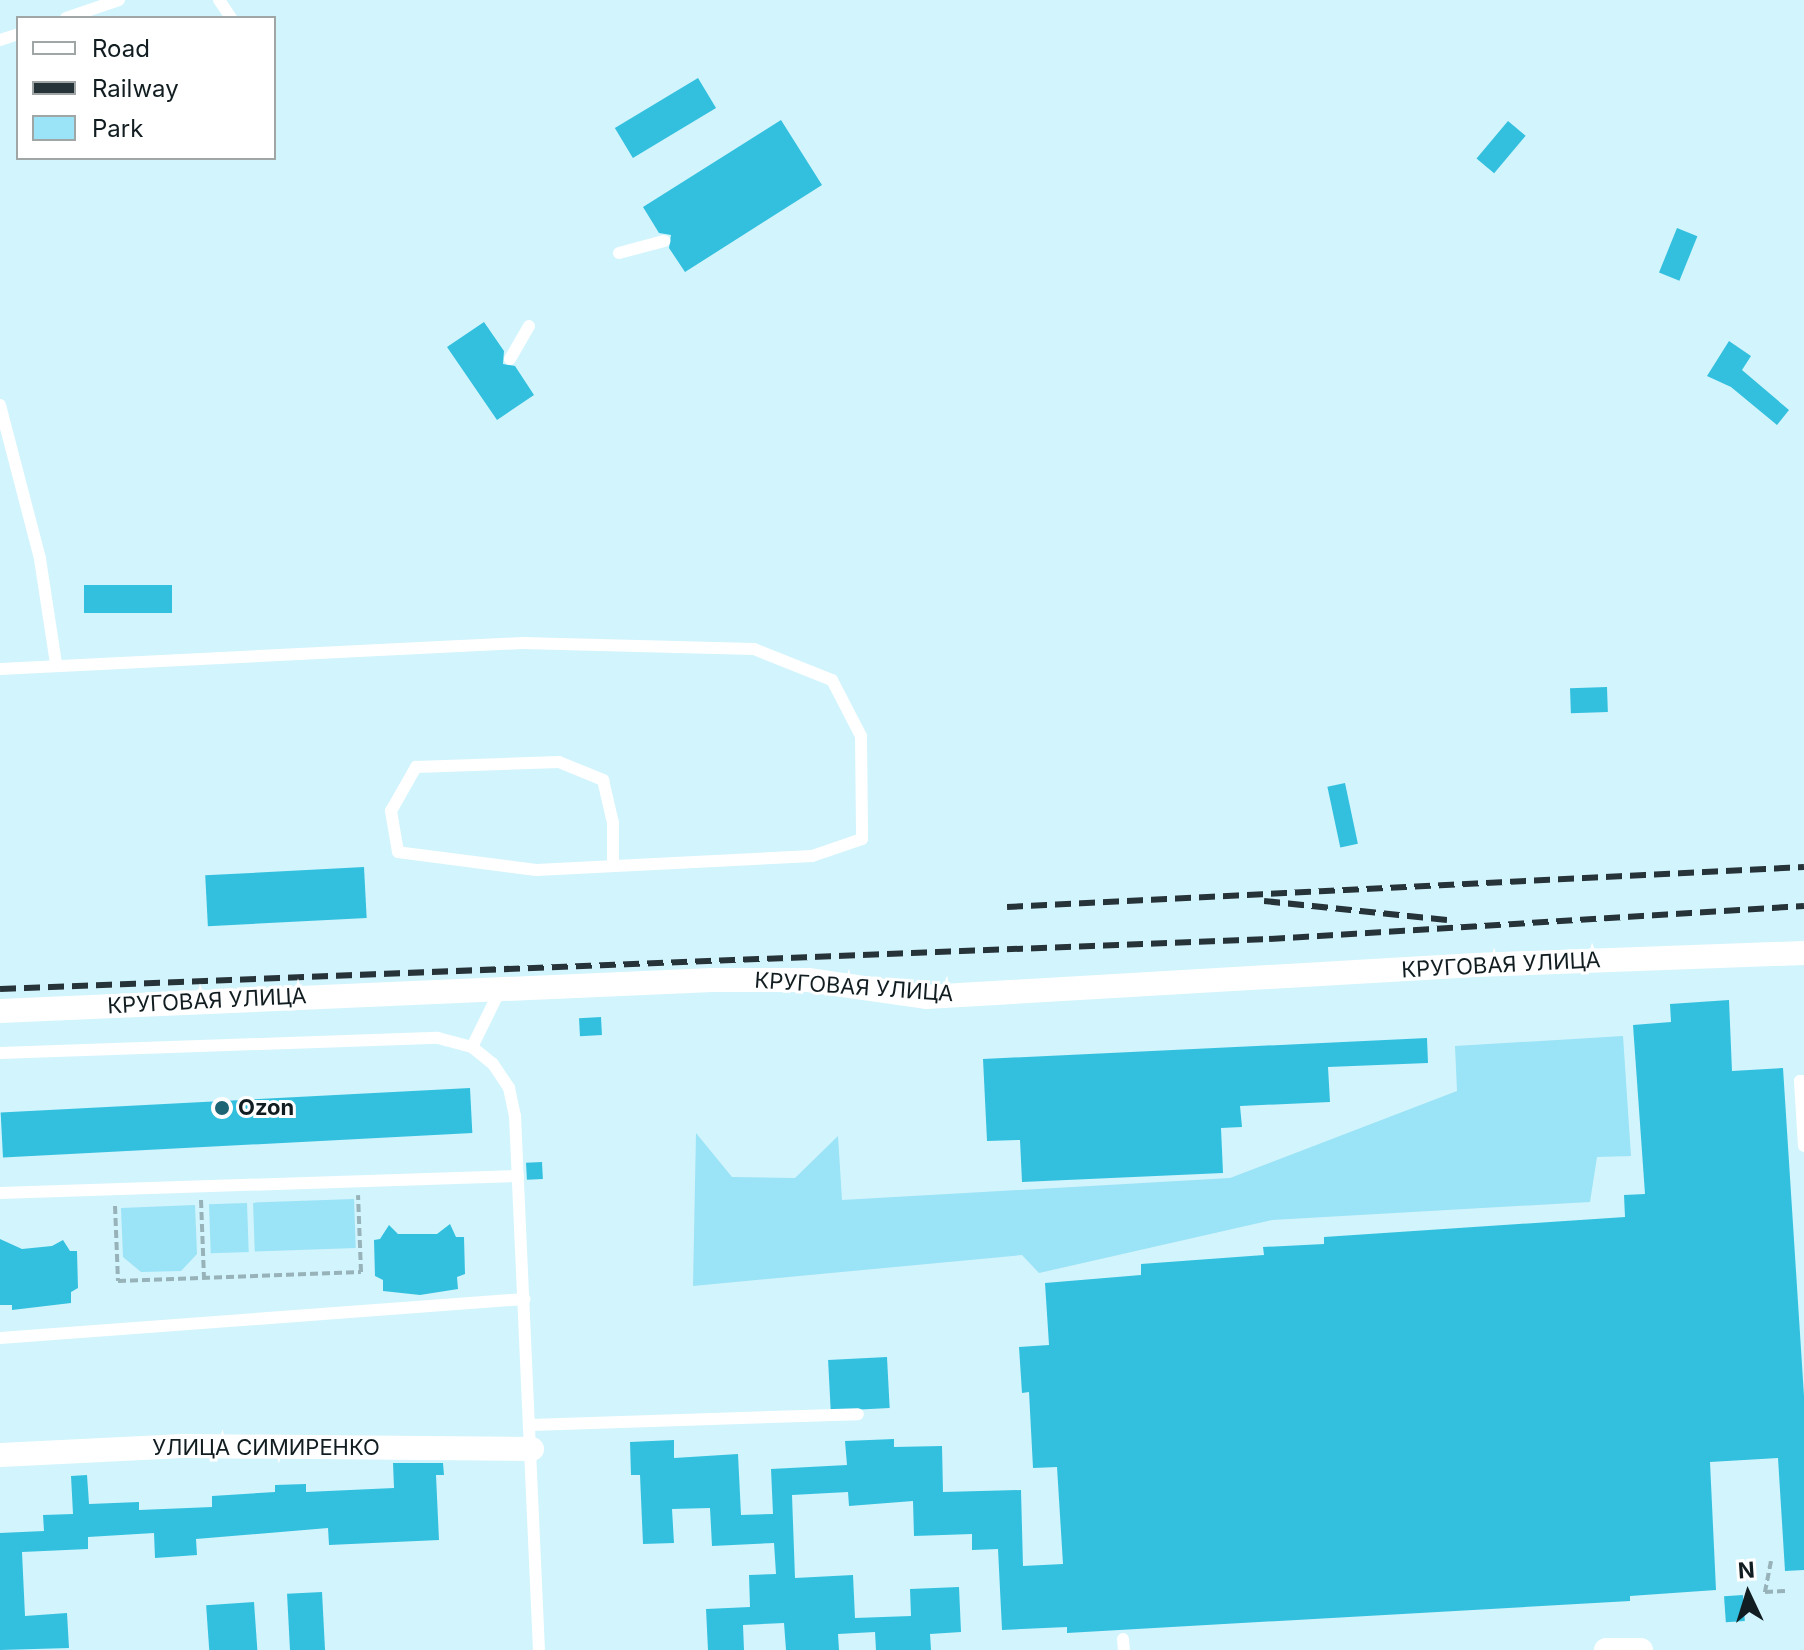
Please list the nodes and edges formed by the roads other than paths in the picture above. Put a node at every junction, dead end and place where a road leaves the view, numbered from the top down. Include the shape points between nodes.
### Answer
1 (119, 0) edge
2 (72, 16) edge
3 (664, 241) dead end
4 (619, 253) dead end
5 (529, 326) dead end
6 (510, 359) dead end
7 (0, 405) edge
8 (56, 664) junction
9 (0, 669) edge
10 (613, 865) junction
11 (1804, 953) edge
12 (501, 988) junction
13 (0, 1011) edge
14 (472, 1047) junction
15 (0, 1053) edge
16 (1804, 1081) edge
17 (1804, 1146) edge
18 (518, 1176) junction
19 (0, 1193) edge
20 (525, 1299) junction
21 (0, 1338) edge
22 (858, 1414) dead end
23 (532, 1437) junction
24 (0, 1455) edge
25 (1641, 1648) edge
26 (539, 1650) edge
27 (1606, 1650) edge

1 - 2 lane
3 - 4 lane
5 - 6 lane
7 - 8 lane via 40,559
8 - 9 lane
8 - 10 lane via 522,643 754,649 832,680 861,736 862,839 812,856
10 - 10 lane via 536,870 398,852 391,811 416,767 559,762 603,780 613,823
11 - 12 street, КРУГОВАЯ УЛИЦА via 1475,965 926,997 808,980
12 - 13 street, КРУГОВАЯ УЛИЦА
12 - 14 lane
14 - 15 lane via 438,1038
14 - 18 lane via 493,1064 509,1088
16 - 17 lane
18 - 19 lane
18 - 20 lane
20 - 21 lane
20 - 23 lane
22 - 23 lane
23 - 24 street, УЛИЦА СИМИРЕНКО
23 - 26 lane
25 - 27 street

